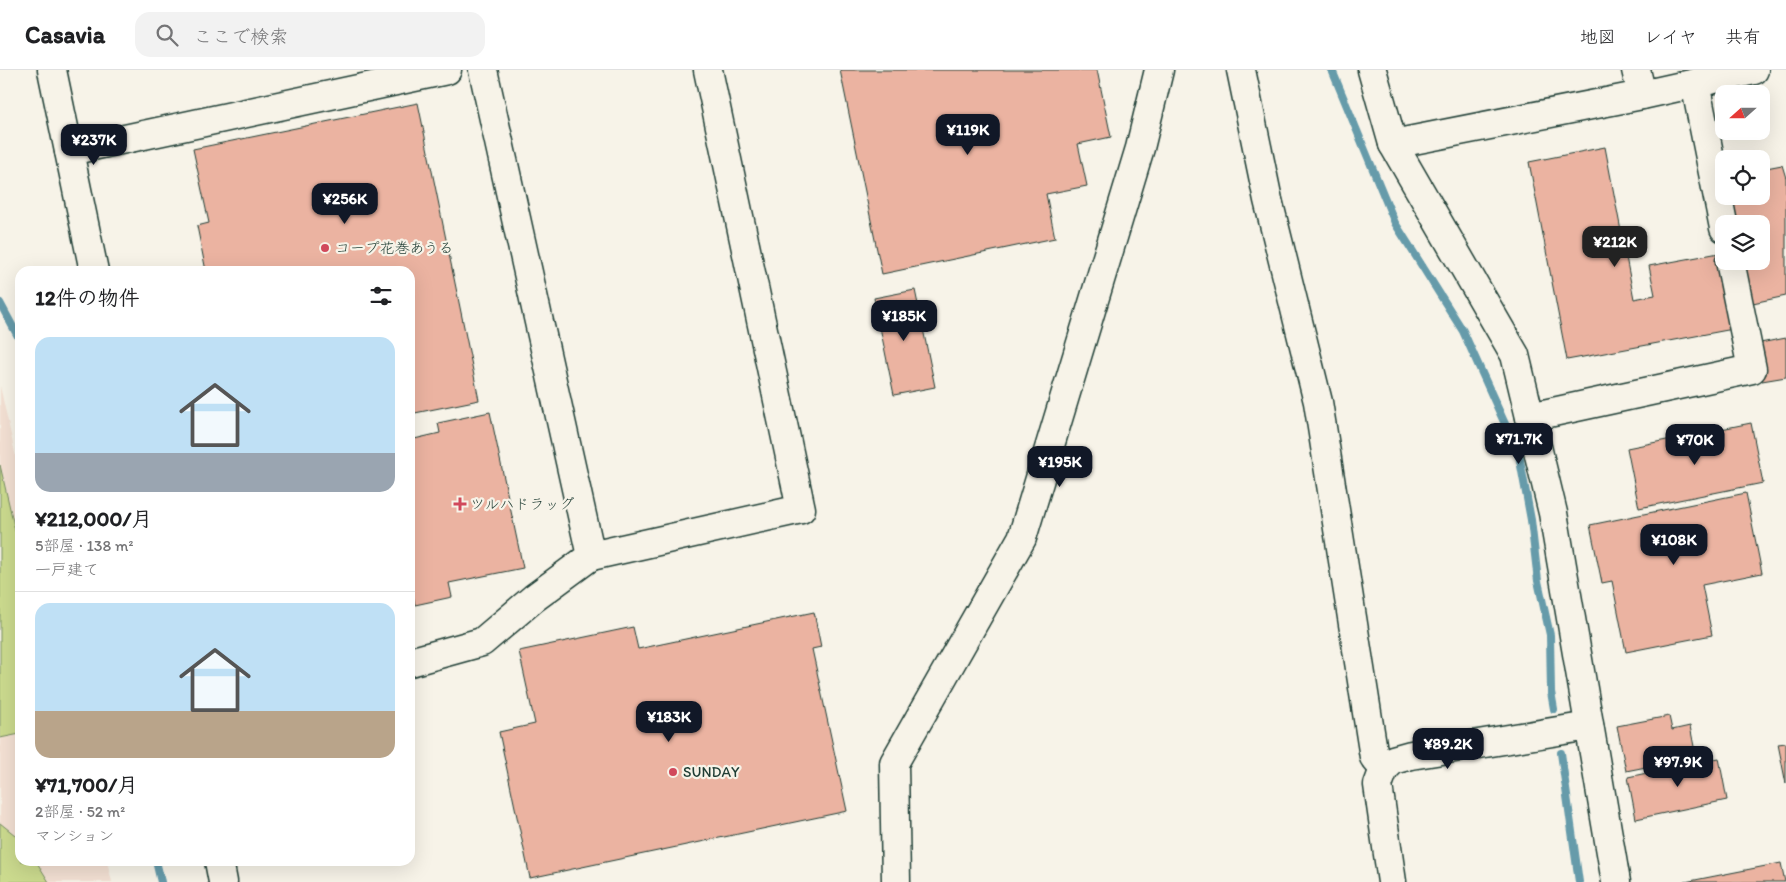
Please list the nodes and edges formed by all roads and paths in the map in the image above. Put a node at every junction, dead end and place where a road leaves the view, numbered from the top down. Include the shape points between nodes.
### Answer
1 (52, 70) edge
2 (447, 70) edge
3 (483, 70) edge
4 (708, 70) edge
5 (1159, 70) edge
6 (1240, 70) edge
7 (1372, 70) edge
8 (1754, 70) edge
9 (1639, 82) edge
10 (1695, 83) junction
11 (1393, 144) junction
12 (69, 151) junction
13 (1721, 215) edge
14 (93, 266) edge
15 (1732, 270) edge
16 (1530, 417) junction
17 (591, 556) junction
18 (415, 661) edge
19 (1589, 726) junction
20 (1384, 769) junction
21 (220, 866) edge
22 (223, 882) edge
23 (896, 882) edge
24 (1392, 882) edge
25 (1616, 882) edge

1 - 12 street
2 - 12 street
3 - 17 street
4 - 17 street via 801,509
5 - 23 street via 1140,148 1022,538 894,763
6 - 20 street via 1318,402 1374,756
7 - 11 street
8 - 10 street
9 - 10 street
9 - 11 street
10 - 13 street
11 - 16 street via 1515,355
12 - 14 street
15 - 16 street via 1752,369
16 - 19 street via 1553,513
17 - 18 street via 482,642
19 - 20 street via 1411,754 1393,760
19 - 25 street
20 - 24 street via 1378,785
21 - 22 street

